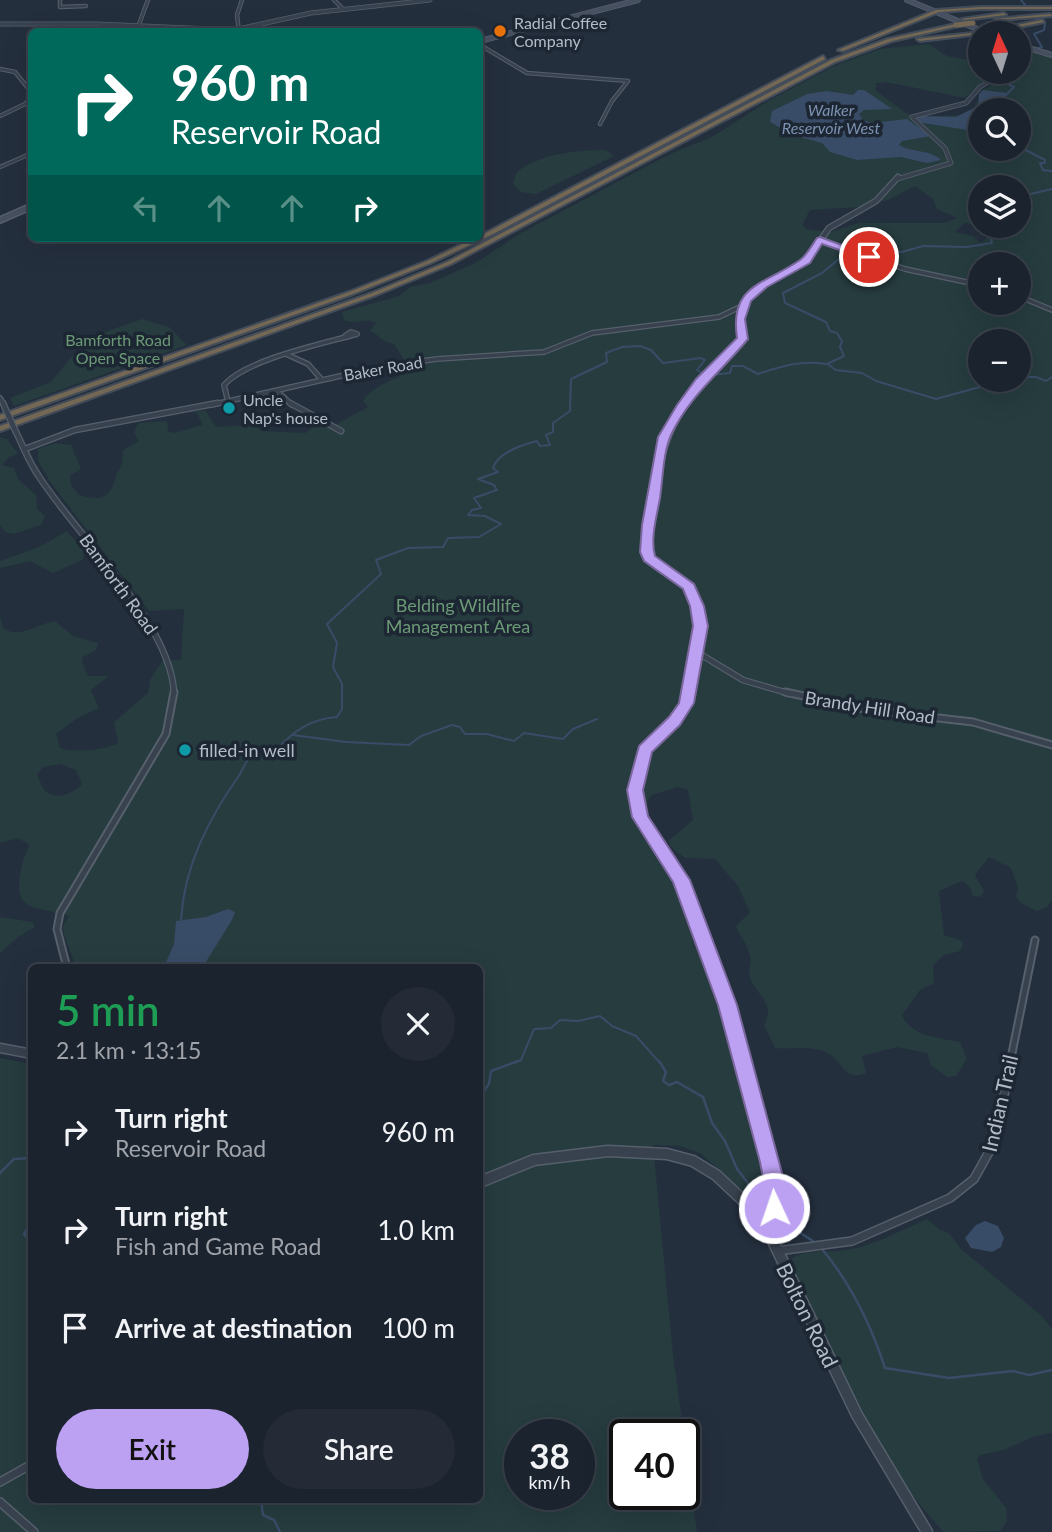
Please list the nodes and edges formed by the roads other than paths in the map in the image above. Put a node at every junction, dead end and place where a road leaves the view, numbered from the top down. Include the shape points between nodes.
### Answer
1 (60, 0) edge
2 (148, 0) edge
3 (242, 0) edge
4 (334, 0) edge
5 (430, 0) edge
6 (638, 0) edge
7 (907, 0) edge
8 (397, 1) edge
9 (373, 3) edge
10 (86, 6) dead end
11 (342, 9) junction
12 (935, 12) junction
13 (1052, 13) edge
14 (1025, 21) edge
15 (0, 24) edge
16 (59, 24) junction
17 (968, 26) edge
18 (138, 27) junction
19 (58, 28) edge
20 (172, 28) edge
21 (239, 28) edge
22 (247, 28) edge
23 (968, 34) edge
24 (483, 42) edge
25 (483, 45) edge
26 (865, 48) junction
27 (841, 50) junction
28 (1031, 50) edge
29 (1052, 55) edge
30 (0, 69) edge
31 (985, 84) edge
32 (28, 88) edge
33 (28, 98) edge
34 (0, 116) edge
35 (600, 124) dead end
36 (28, 155) edge
37 (0, 167) edge
38 (28, 208) edge
39 (0, 220) edge
40 (483, 236) edge
41 (820, 240) junction
42 (471, 242) edge
43 (968, 282) edge
44 (1031, 301) edge
45 (742, 306) junction
46 (1052, 310) edge
47 (345, 336) dead end
48 (288, 355) junction
49 (322, 380) junction
50 (277, 391) junction
51 (0, 398) edge
52 (228, 402) junction
53 (0, 418) edge
54 (0, 429) edge
55 (341, 431) dead end
56 (25, 449) junction
57 (695, 651) junction
58 (1052, 746) edge
59 (1035, 940) dead end
60 (66, 964) edge
61 (0, 1048) edge
62 (28, 1053) edge
63 (483, 1181) edge
64 (761, 1222) junction
65 (778, 1251) junction
66 (28, 1466) edge
67 (0, 1482) edge
68 (0, 1502) edge
69 (34, 1532) edge
70 (927, 1532) edge

1 - 10 street via 60,7
2 - 18 street
3 - 21 street
4 - 11 street
5 - 8 street
6 - 24 main road
7 - 12 main road
8 - 9 street
9 - 11 street
11 - 22 street
12 - 13 highway via 981,8
12 - 17 main road
12 - 27 highway
13 - 14 highway
13 - 26 highway, bridge via 956,25
13 - 27 highway, bridge via 964,19 889,34
15 - 16 street
16 - 18 street
16 - 19 street
18 - 20 street
23 - 26 highway
25 - 35 street via 525,73 628,81
26 - 54 highway via 449,263
27 - 40 highway
28 - 29 main road
30 - 32 street via 15,72
31 - 41 street via 966,103 912,117 933,134 951,163 899,176 876,201 838,221
33 - 34 street
36 - 37 street
38 - 39 main road
41 - 43 street via 905,269
41 - 45 street via 806,261 764,284
42 - 53 highway via 372,285
44 - 46 street
45 - 49 street, Baker Road via 719,317 592,333 544,352 411,362
45 - 57 street via 742,339 701,381 664,437 650,516 649,558 690,587 697,606 701,626
47 - 48 street
48 - 49 street via 308,365
48 - 52 street via 250,366 230,378 225,385
49 - 50 street, Baker Road
50 - 52 street, Baker Road
50 - 55 street via 286,403
51 - 56 street, Bamforth Road, bridge
52 - 56 street, Baker Road via 75,430
56 - 60 street, Bamforth Road via 37,474 154,629 176,688 166,734 60,913 57,929
57 - 58 street, Brandy Hill Road via 744,680 790,694 880,712 972,722
57 - 64 street via 683,711 645,750 636,804 681,880 735,1031 775,1188 774,1208
59 - 65 street, Indian Trail via 994,1143 971,1183 950,1198 852,1241
61 - 62 street
63 - 64 street, Bolton Road via 553,1156 650,1152 681,1157 708,1169
64 - 65 street, Bolton Road
65 - 70 street, Bolton Road via 858,1415
66 - 67 street
68 - 69 street

